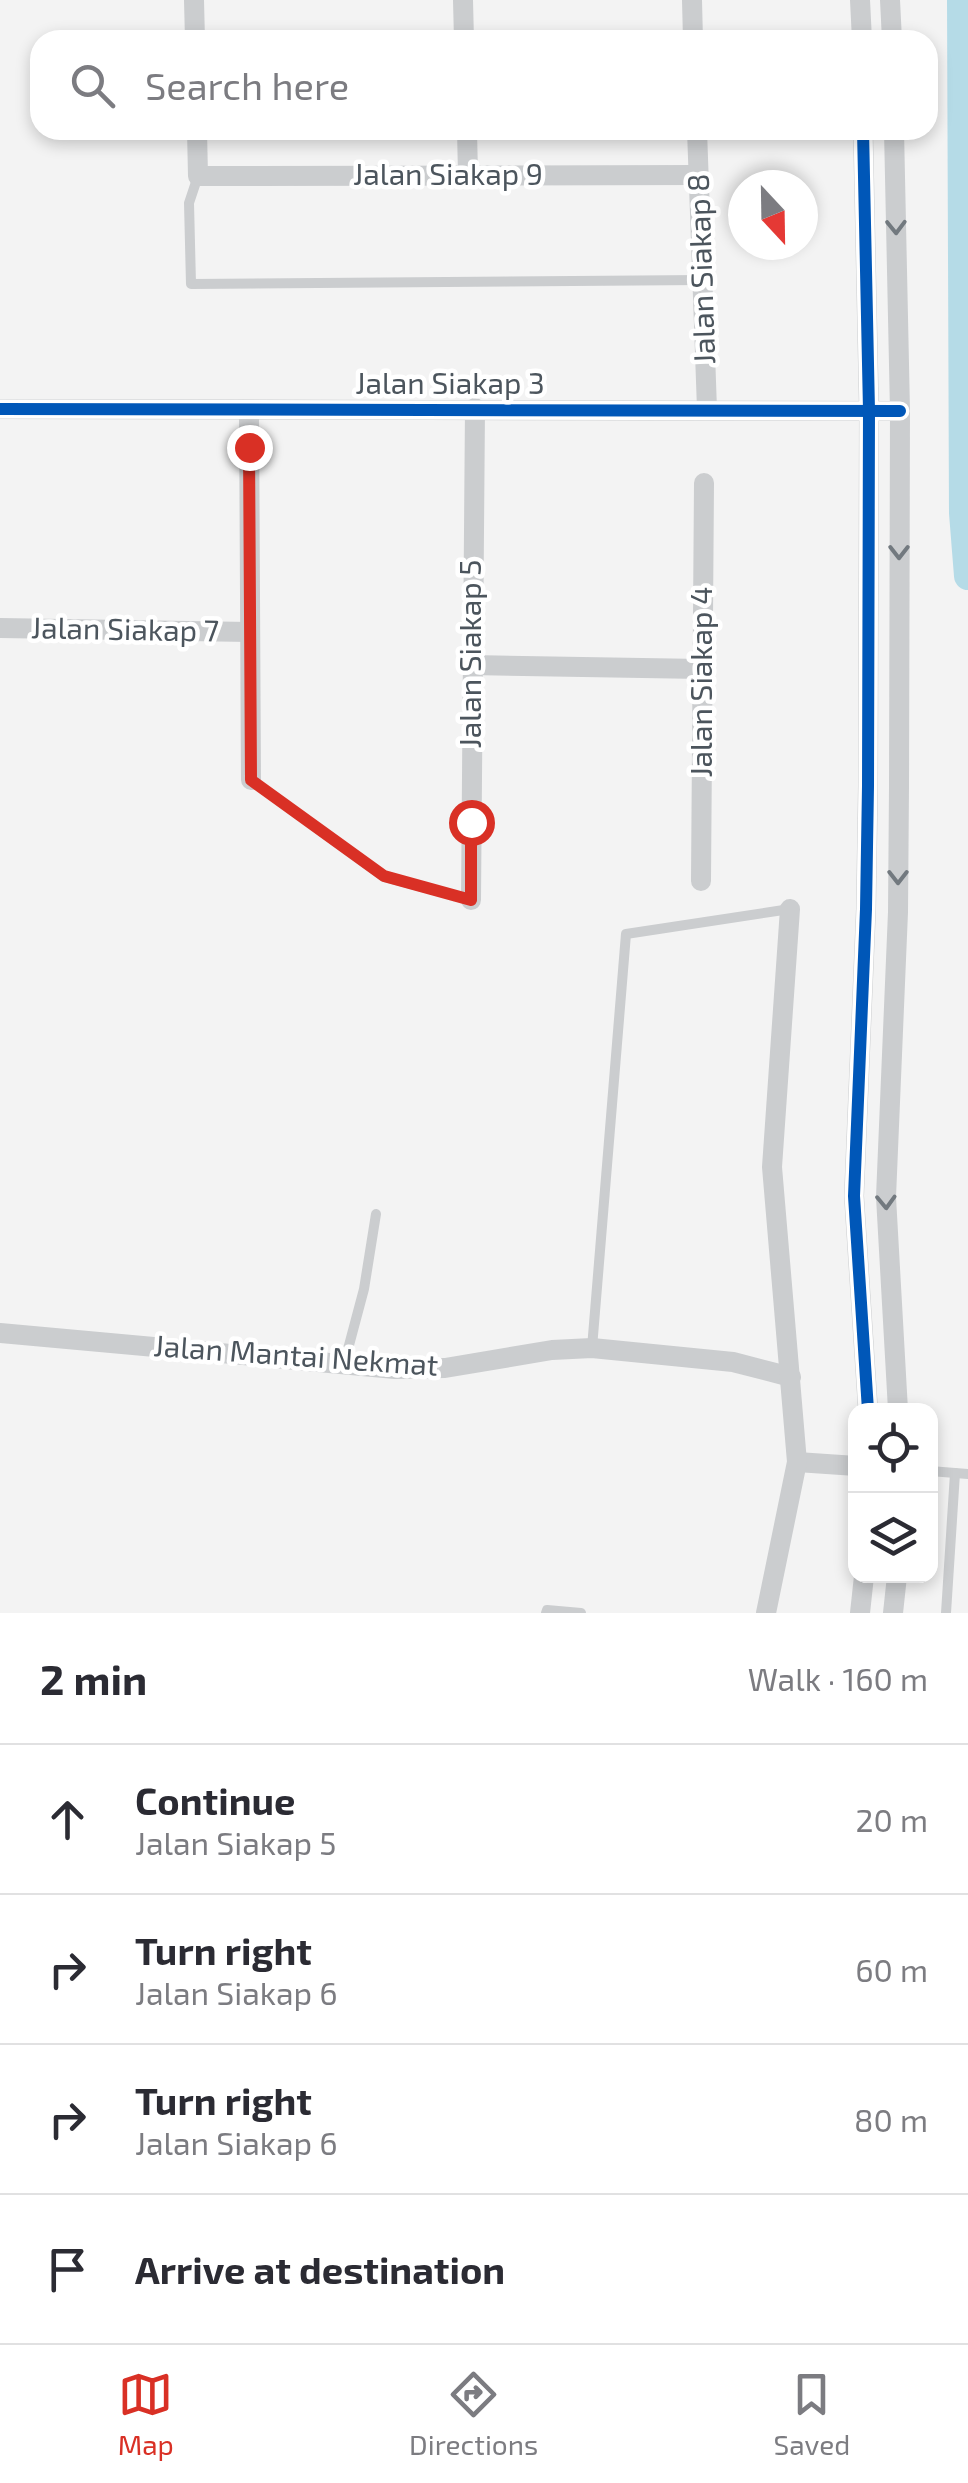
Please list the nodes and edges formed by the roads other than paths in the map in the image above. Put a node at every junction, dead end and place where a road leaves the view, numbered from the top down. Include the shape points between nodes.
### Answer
1 (194, 0) edge
2 (463, 0) edge
3 (692, 0) edge
4 (860, 0) edge
5 (890, 0) edge
6 (195, 30) edge
7 (464, 30) edge
8 (694, 30) edge
9 (862, 30) edge
10 (892, 30) edge
11 (197, 140) edge
12 (467, 140) edge
13 (697, 140) edge
14 (864, 140) edge
15 (894, 140) edge
16 (468, 175) junction
17 (698, 175) junction
18 (198, 176) junction
19 (702, 280) junction
20 (475, 408) junction
21 (707, 408) junction
22 (0, 409) edge
23 (249, 410) junction
24 (869, 410) junction
25 (900, 410) junction
26 (704, 483) dead end
27 (0, 628) edge
28 (250, 632) junction
29 (471, 666) junction
30 (702, 668) junction
31 (251, 780) joint
32 (701, 881) dead end
33 (471, 900) joint
34 (790, 909) joint
35 (376, 1214) dead end
36 (0, 1333) edge
37 (592, 1348) junction
38 (344, 1364) junction
39 (791, 1377) junction
40 (868, 1403) edge
41 (898, 1403) edge
42 (797, 1462) junction
43 (848, 1465) edge
44 (938, 1472) edge
45 (955, 1473) junction
46 (968, 1474) edge
47 (863, 1583) edge
48 (895, 1583) edge
49 (546, 1613) edge
50 (581, 1613) edge
51 (766, 1613) edge
52 (860, 1613) edge
53 (893, 1613) edge
54 (946, 1613) edge

1 - 6 street
2 - 7 street
3 - 8 street
4 - 9 street
5 - 10 street
11 - 18 street
12 - 16 street
13 - 17 street, Jalan Siakap 8
14 - 24 street
15 -> 25 street
16 - 17 street, Jalan Siakap 9
16 - 18 street, Jalan Siakap 9
17 - 19 street, Jalan Siakap 8
18 - 19 lane via 189,203 192,284
19 - 21 street, Jalan Siakap 8
20 - 21 street, Jalan Siakap 3
20 - 23 street, Jalan Siakap 3
20 - 29 street, Jalan Siakap 5
21 - 24 street, Jalan Siakap 3
22 - 23 street, Jalan Siakap 3
23 - 28 street
24 - 25 street, Jalan Siakap 3
24 - 40 street via 866,909 854,1196
25 -> 41 street via 898,912 886,1197
26 - 30 street, Jalan Siakap 4
27 - 28 street, Jalan Siakap 7
28 - 31 street
29 - 30 street
29 - 33 street, Jalan Siakap 5
30 - 32 street, Jalan Siakap 4
31 - 33 lane via 384,876
34 - 37 lane via 626,934
34 - 39 street via 772,1168
35 - 38 lane
36 - 38 street, Jalan Mantai Nekmat
37 - 38 street, Jalan Mantai Nekmat via 445,1368
37 - 39 street, Jalan Mantai Nekmat via 733,1362
39 - 42 street
42 - 43 street
42 - 51 street
44 - 45 lane
45 - 46 lane
45 - 54 lane
47 - 52 street
48 - 53 street
49 - 50 lane

